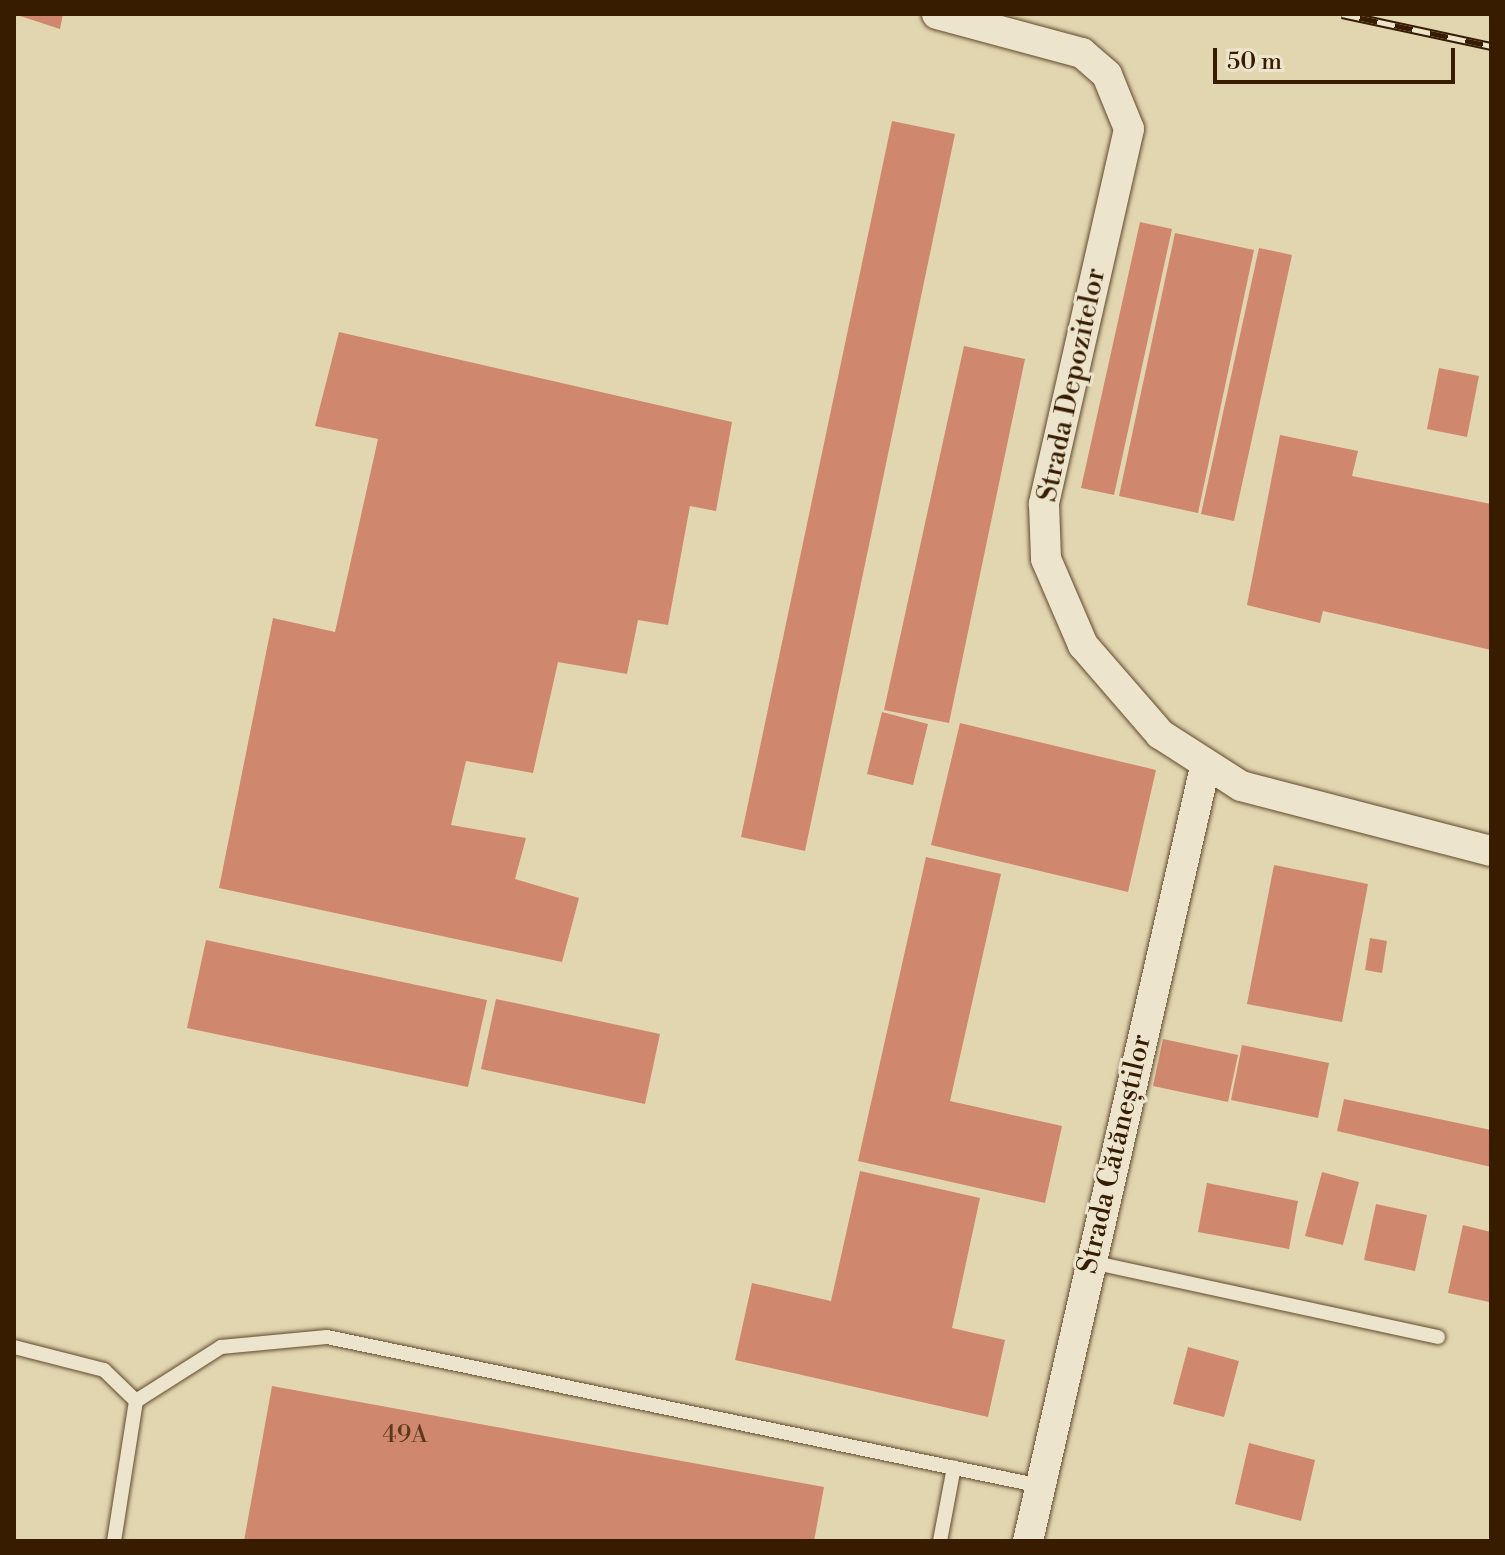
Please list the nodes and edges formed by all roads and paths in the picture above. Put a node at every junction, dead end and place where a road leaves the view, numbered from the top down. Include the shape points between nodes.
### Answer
1 (937, 14) edge
2 (1205, 767) junction
3 (1491, 851) edge
4 (1091, 1262) junction
5 (1438, 1337) dead end
6 (14, 1347) edge
7 (136, 1401) junction
8 (954, 1467) junction
9 (1041, 1486) junction
10 (114, 1541) edge
11 (940, 1541) edge
12 (1028, 1541) edge

1 - 2 street, Strada Depozitelor via 1082,53 1121,102 1129,129 1044,504 1046,559 1065,613 1105,678
2 - 3 street, Strada Depozitelor via 1279,799
2 - 4 street, Strada Cătăneștilor
4 - 5 lane
4 - 9 street, Strada Cătăneștilor
6 - 7 lane via 104,1370
7 - 8 lane via 221,1347 327,1337
7 - 10 lane
8 - 9 lane
8 - 11 lane
9 - 12 street, Strada Cătăneștilor

